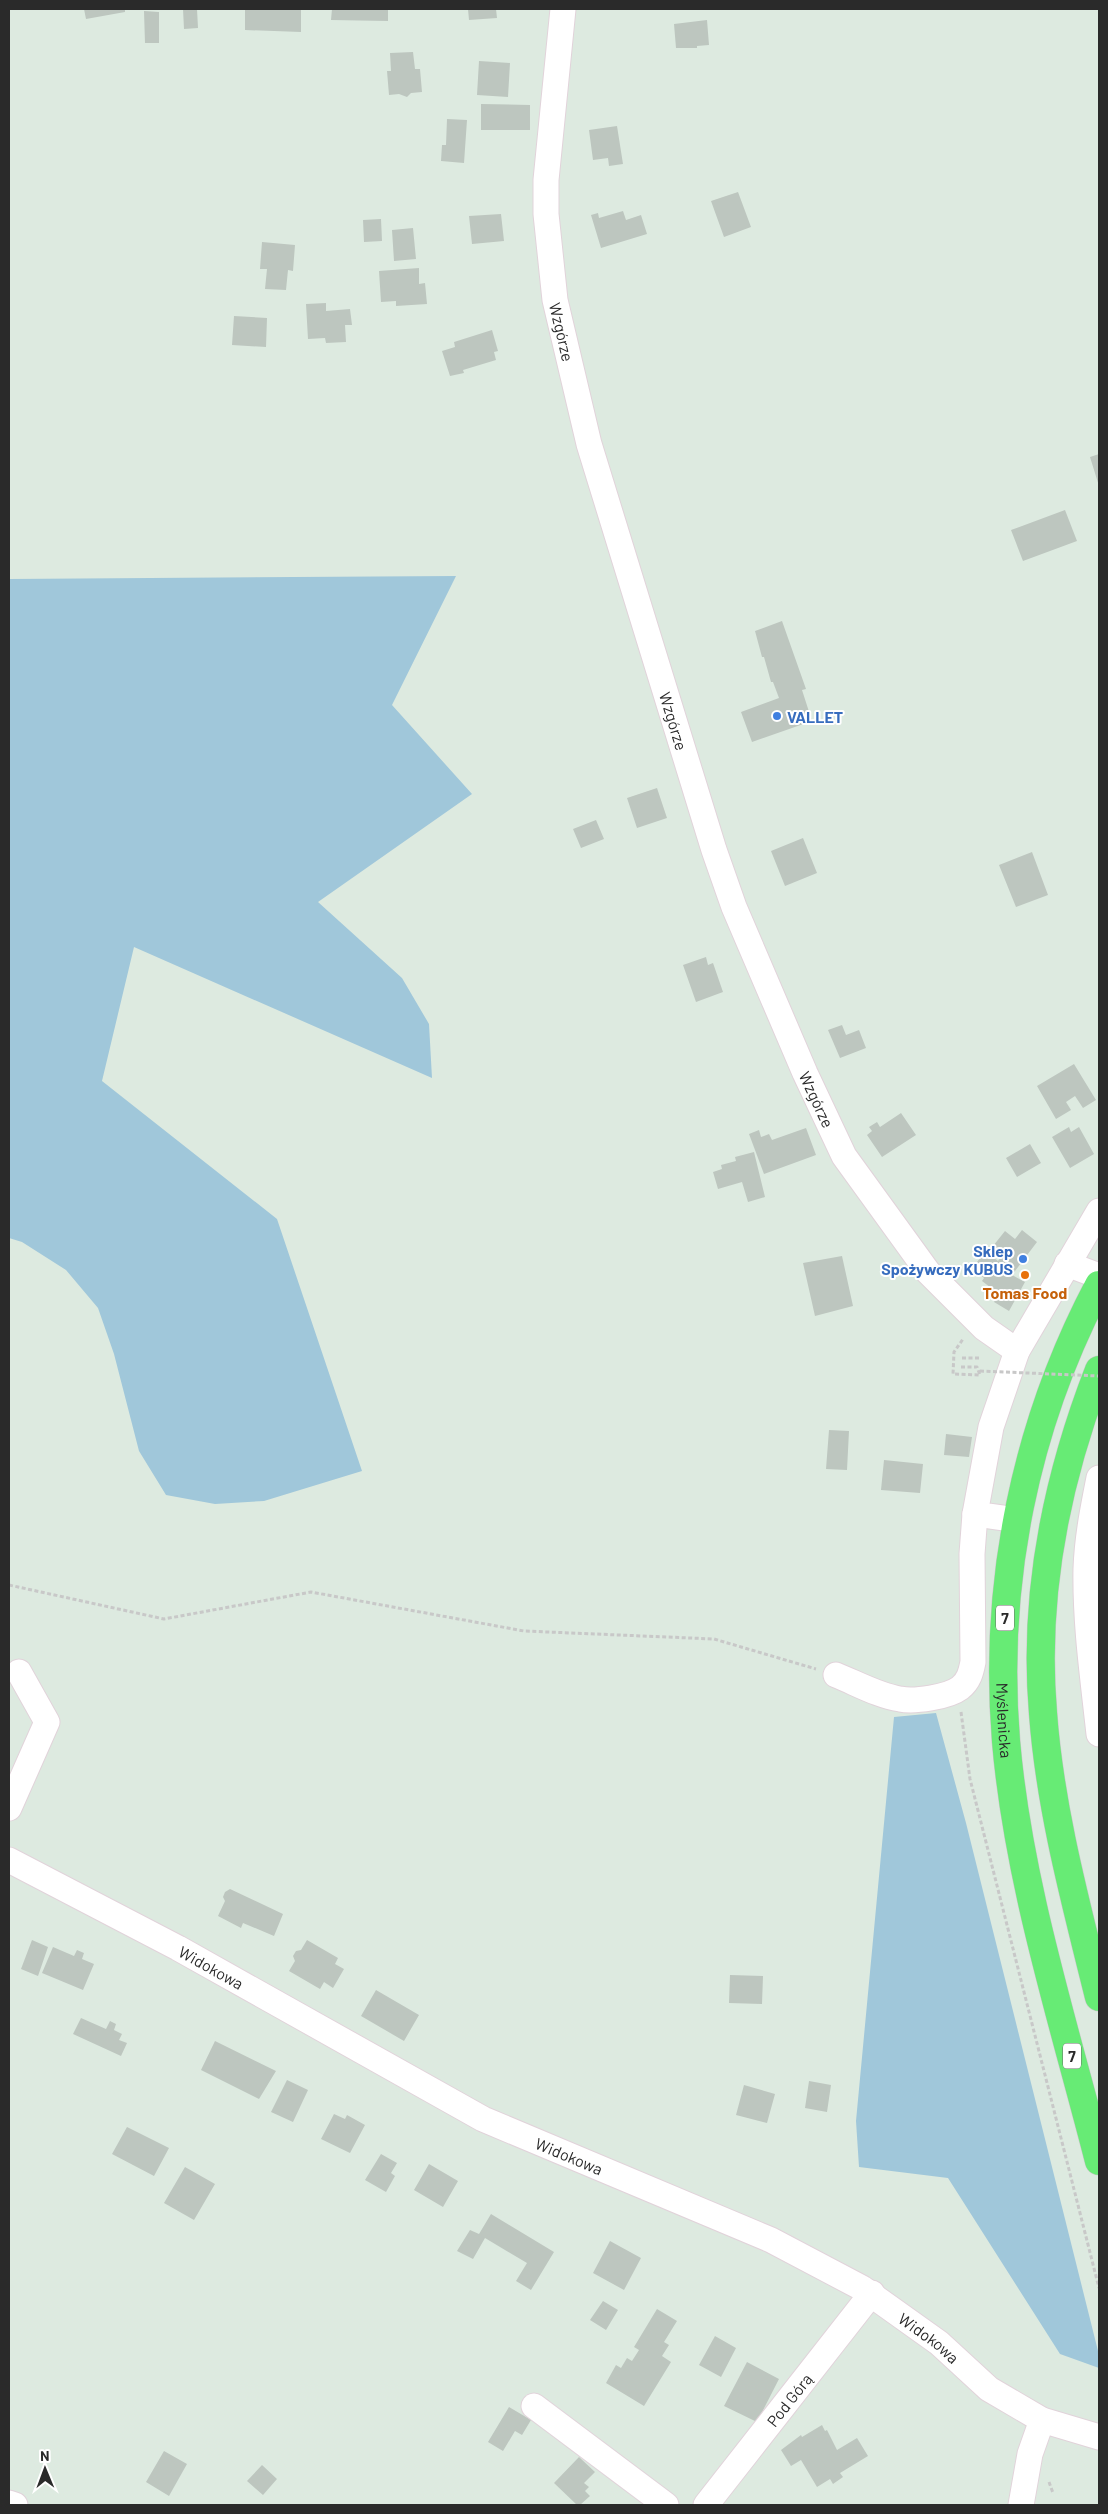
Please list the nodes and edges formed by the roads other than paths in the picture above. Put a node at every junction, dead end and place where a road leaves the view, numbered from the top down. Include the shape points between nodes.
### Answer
1 (563, 9) edge
2 (1099, 1212) edge
3 (1067, 1264) junction
4 (1099, 1276) edge
5 (1099, 1285) edge
6 (1017, 1351) junction
7 (1099, 1370) edge
8 (1099, 1478) edge
9 (976, 1514) junction
10 (1017, 1520) junction
11 (19, 1672) dead end
12 (836, 1675) road end
13 (1099, 1734) edge
14 (9, 1808) edge
15 (9, 1860) edge
16 (1099, 1997) edge
17 (1099, 2161) edge
18 (872, 2293) junction
19 (534, 2406) dead end
20 (1042, 2420) junction
21 (1099, 2437) edge
22 (9, 2504) edge
23 (15, 2505) edge
24 (666, 2505) edge
25 (706, 2505) edge
26 (1021, 2505) edge

1 - 6 street, Wzgórze via 546,180 546,214 555,300 589,444 714,850 790,1038 844,1156 928,1272 975,1320
2 - 3 street
3 - 4 street
3 - 6 street
5 - 10 highway, Myślenicka / 7 via 1054,1384
6 - 9 street via 991,1427
7 - 16 highway via 1074,1441 1055,1516 1045,1582 1042,1681 1046,1746 1056,1810
8 - 13 street via 1086,1568 1088,1632
9 - 10 street
9 - 12 street via 972,1554 971,1673 959,1689 922,1699 898,1699
10 - 17 highway, Myślenicka / 7 via 1007,1585 1004,1636 1004,1711 1011,1778 1037,1917
11 - 14 street via 47,1722
15 - 18 street, Widokowa via 178,1948 483,2119 771,2240
18 - 20 street, Widokowa via 939,2343 989,2389
18 - 25 street, Pod Górą
19 - 24 street
20 - 21 street, Widokowa
20 - 26 street via 1030,2454
22 - 23 street

